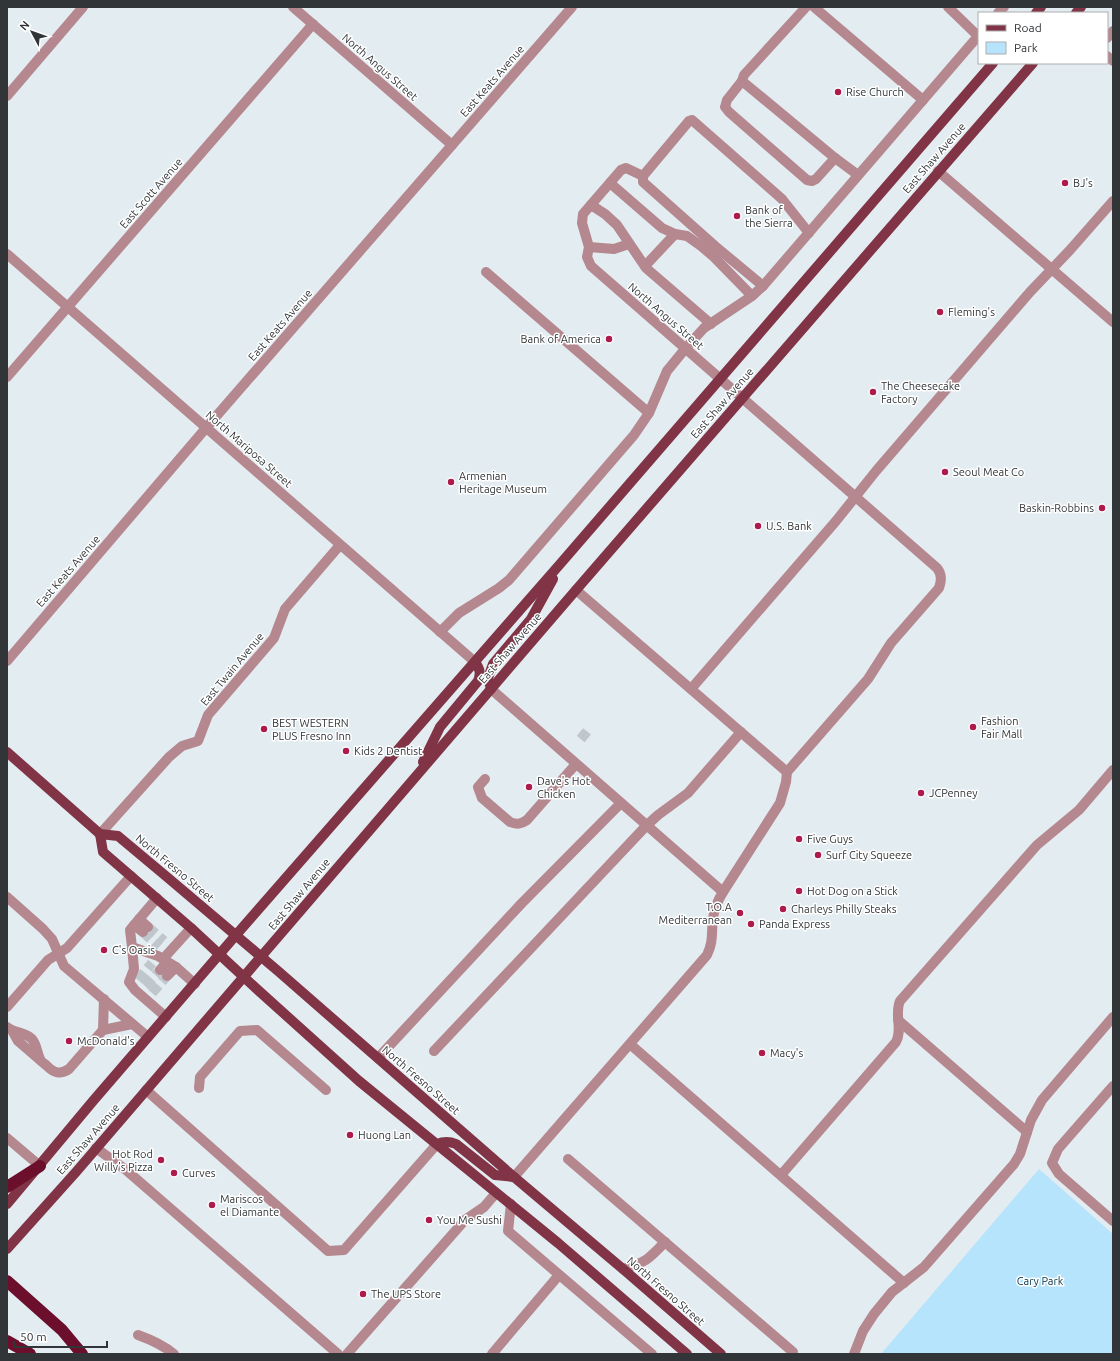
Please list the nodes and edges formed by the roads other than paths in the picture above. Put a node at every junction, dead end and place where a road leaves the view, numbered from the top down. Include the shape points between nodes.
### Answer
1 (83, 7) edge
2 (293, 7) edge
3 (572, 7) edge
4 (806, 7) edge
5 (814, 7) edge
6 (948, 7) edge
7 (313, 24) junction
8 (978, 35) edge
9 (978, 37) edge
10 (991, 64) edge
11 (1031, 64) edge
12 (742, 81) junction
13 (7, 96) edge
14 (923, 100) junction
15 (452, 145) junction
16 (835, 158) junction
17 (938, 171) junction
18 (858, 175) junction
19 (643, 176) junction
20 (610, 183) junction
21 (1113, 201) edge
22 (591, 205) junction
23 (809, 232) junction
24 (675, 234) junction
25 (629, 244) junction
26 (589, 247) junction
27 (7, 254) edge
28 (645, 266) junction
29 (1052, 269) junction
30 (486, 272) dead end
31 (763, 286) junction
32 (752, 296) junction
33 (68, 307) junction
34 (1113, 322) edge
35 (711, 324) junction
36 (685, 348) junction
37 (7, 377) edge
38 (720, 379) junction
39 (742, 398) junction
40 (649, 413) junction
41 (206, 428) junction
42 (856, 497) junction
43 (340, 545) junction
44 (561, 563) junction
45 (576, 590) junction
46 (440, 632) junction
47 (7, 660) edge
48 (475, 662) junction
49 (491, 689) junction
50 (691, 689) junction
51 (741, 732) junction
52 (7, 752) edge
53 (576, 764) junction
54 (1113, 770) edge
55 (787, 772) junction
56 (418, 773) junction
57 (485, 779) dead end
58 (621, 803) junction
59 (646, 826) junction
60 (100, 834) junction
61 (131, 876) junction
62 (723, 892) junction
63 (7, 897) edge
64 (157, 898) junction
65 (136, 922) junction
66 (191, 928) junction
67 (145, 930) tunnel mouth
68 (236, 935) junction
69 (132, 947) junction
70 (58, 954) junction
71 (164, 955) junction
72 (220, 955) junction
73 (261, 957) junction
74 (163, 973) tunnel mouth
75 (243, 977) junction
76 (195, 984) junction
77 (104, 999) junction
78 (7, 1007) edge
79 (166, 1017) junction
80 (1113, 1017) edge
81 (898, 1020) junction
82 (132, 1024) junction
83 (10, 1029) edge
84 (103, 1030) junction
85 (148, 1037) junction
86 (631, 1044) junction
87 (434, 1051) dead end
88 (378, 1058) junction
89 (1113, 1086) edge
90 (199, 1088) dead end
91 (146, 1090) junction
92 (326, 1090) dead end
93 (1027, 1132) junction
94 (7, 1138) edge
95 (437, 1144) junction
96 (96, 1148) junction
97 (568, 1159) dead end
98 (40, 1166) junction
99 (781, 1175) junction
100 (514, 1177) junction
101 (7, 1187) edge
102 (496, 1193) junction
103 (7, 1204) edge
104 (510, 1204) junction
105 (1113, 1221) edge
106 (664, 1242) junction
107 (7, 1249) edge
108 (624, 1269) junction
109 (559, 1275) junction
110 (7, 1281) edge
111 (904, 1283) junction
112 (138, 1335) dead end
113 (7, 1341) edge
114 (793, 1352) dead end
115 (30, 1354) edge
116 (82, 1354) edge
117 (174, 1354) edge
118 (338, 1354) edge
119 (347, 1354) edge
120 (492, 1354) edge
121 (652, 1354) edge
122 (688, 1354) edge
123 (721, 1354) edge
124 (854, 1354) edge

1 - 13 street
2 - 7 street, North Angus Street
3 - 15 street, East Keats Avenue
4 - 12 street via 744,75
5 - 14 street
6 - 8 street
7 - 15 street, North Angus Street
7 - 33 street, East Scott Avenue
9 - 14 street
10 - 38 main road, East Shaw Avenue
11 - 17 main road, East Shaw Avenue
12 - 16 street
12 - 16 street via 727,100 725,107 728,112 806,180 816,179
14 - 18 street
15 - 41 street, East Keats Avenue
16 - 18 street
17 - 29 street
17 - 39 main road, East Shaw Avenue
18 - 23 street
19 - 20 street, North Angus Street via 626,168
19 - 23 street via 692,120 782,199
19 - 31 street via 643,182
20 - 22 street, North Angus Street
20 - 24 street via 662,228
21 - 29 street
22 - 25 street via 617,225
22 - 26 street, North Angus Street via 583,214 582,223
23 - 31 street
24 - 28 street
24 - 32 street via 687,236 701,246
25 - 26 street via 614,249
25 - 28 street
26 - 36 street, North Angus Street via 587,257 590,266
27 - 33 street, North Mariposa Street
28 - 35 street
29 - 34 street
29 - 42 street via 952,382
30 - 40 street
31 - 32 street
32 - 35 street
33 - 37 street, East Scott Avenue
33 - 41 street, North Mariposa Street
35 - 36 street
36 - 38 street, North Angus Street
36 - 40 street via 667,371
38 - 39 street, North Angus Street
38 - 44 main road, East Shaw Avenue
39 - 42 street, North Angus Street
39 - 45 main road, East Shaw Avenue
40 - 46 street via 634,435 509,580 459,612
41 - 43 street, North Mariposa Street
41 - 47 street, East Keats Avenue
42 - 50 street
42 - 55 street, North Angus Street via 937,568 942,576 941,582 939,588 891,643 868,678
43 - 46 street, North Mariposa Street
43 - 60 street, East Twain Avenue via 285,609 274,638 208,715 198,741 182,746 169,757
44 - 48 main road, East Shaw Avenue
44 - 49 main road via 531,619 493,664 488,678
45 - 49 main road, East Shaw Avenue
45 - 50 street
46 - 48 street, North Mariposa Street
48 - 56 main road via 480,674 478,681 440,727
48 - 68 main road, East Shaw Avenue
49 - 53 street
49 - 56 main road, East Shaw Avenue
50 - 51 street
51 - 55 street
51 - 59 street via 688,793
52 - 60 main road
53 - 57 street via 522,824 510,822 482,798 478,787
53 - 58 street
54 - 81 street via 1079,810 1037,845 900,1001 897,1010
55 - 62 street via 780,803
56 - 73 main road, East Shaw Avenue
58 - 59 street
58 - 88 street via 521,904
59 - 62 street
59 - 87 street
60 - 61 main road via 103,852
60 - 68 main road, North Fresno Street via 118,836
61 - 64 main road
61 - 70 street via 67,948
62 - 86 street via 714,912 712,944 707,956
63 - 70 street via 52,939
64 - 65 street
64 - 66 main road
65 - 67 street
65 - 69 street via 130,930
66 - 71 street
66 - 72 main road
68 - 72 main road, East Shaw Avenue
68 - 73 main road, North Fresno Street
69 - 71 street
69 - 79 street via 134,969 129,982 142,990
70 - 77 street via 64,966
70 - 78 street via 48,960
71 - 74 street
71 - 76 street
72 - 75 main road
72 - 76 main road, East Shaw Avenue
73 - 75 main road, East Shaw Avenue
73 - 88 main road, North Fresno Street
75 - 91 main road, East Shaw Avenue
75 - 95 main road via 359,1081
76 - 79 main road, East Shaw Avenue
77 - 82 street
77 - 84 street
79 - 85 main road, East Shaw Avenue
80 - 93 street via 1042,1100
81 - 93 street
81 - 99 street via 899,1034 896,1042
82 - 84 street
82 - 85 street
83 - 84 street via 30,1038 40,1060 56,1073 69,1069
85 - 98 main road, East Shaw Avenue
86 - 99 street
86 - 100 street
88 - 100 main road, North Fresno Street
89 - 105 street via 1058,1149 1052,1163 1059,1174
90 - 92 street via 200,1077 240,1031 257,1030
91 - 95 street via 328,1251 344,1250
91 - 96 main road, East Shaw Avenue
93 - 111 street via 1020,1154 1006,1173 924,1266
94 - 98 street
95 - 100 main road via 450,1141 495,1175
95 - 102 main road
96 - 107 main road, East Shaw Avenue
96 - 118 street via 126,1170
97 - 106 street
98 - 101 highway
98 - 103 main road, East Shaw Avenue
99 - 111 street
100 - 108 main road, North Fresno Street
102 - 104 main road
102 - 119 street via 484,1207 466,1220
104 - 109 street via 508,1231
104 - 122 main road
106 - 108 street via 650,1258
106 - 114 street
108 - 123 main road, North Fresno Street
109 - 120 street
109 - 121 street
110 - 116 highway via 62,1330
111 - 124 street via 892,1292 874,1314
112 - 117 street via 155,1341
113 - 115 highway

